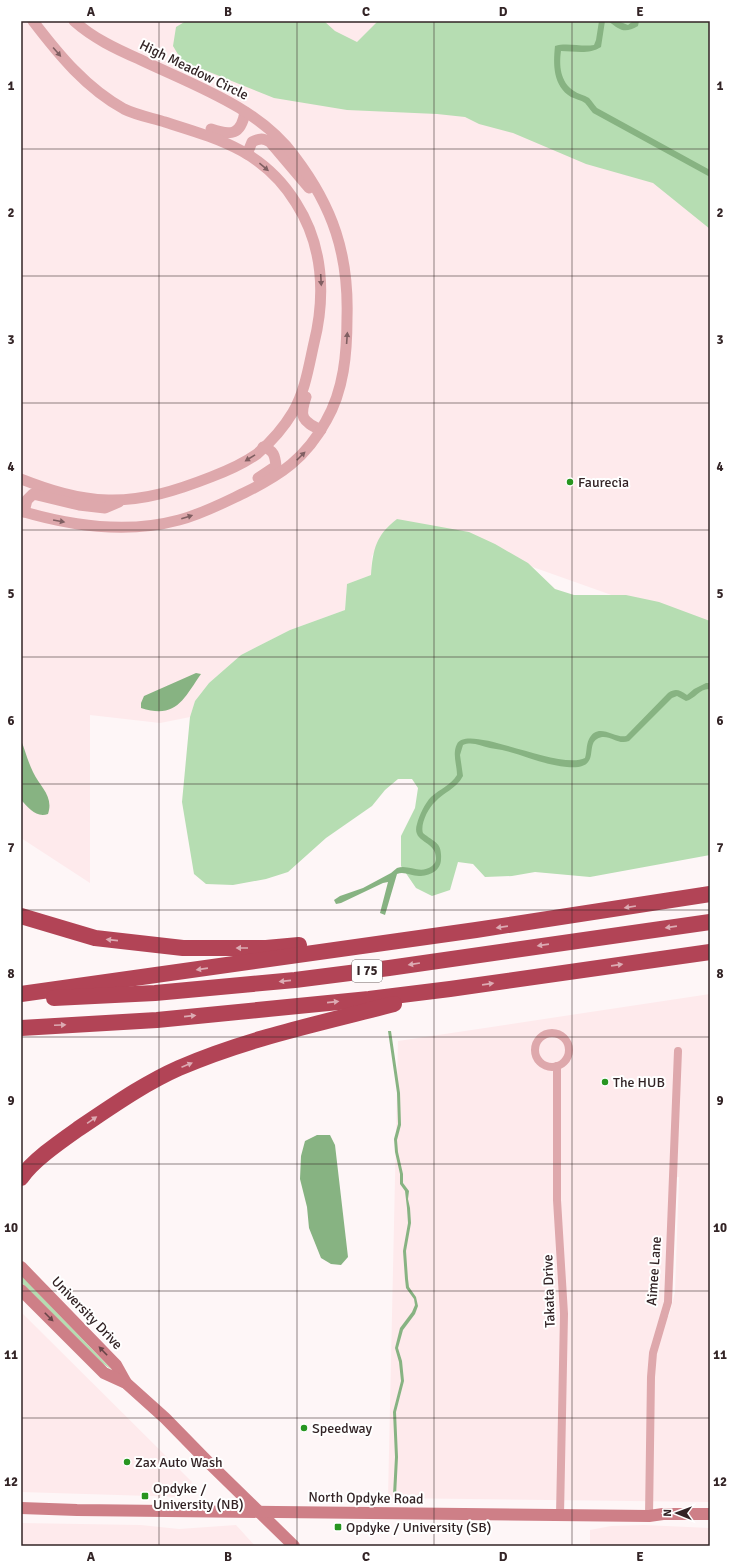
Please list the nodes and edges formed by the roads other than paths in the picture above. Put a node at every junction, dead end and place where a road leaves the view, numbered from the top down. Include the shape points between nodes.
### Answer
1 (33, 21) edge
2 (74, 21) edge
3 (125, 109) junction
4 (245, 112) junction
5 (247, 154) junction
6 (321, 196) junction
7 (320, 315) junction
8 (320, 430) junction
9 (263, 447) junction
10 (21, 479) edge
11 (125, 500) junction
12 (23, 512) edge
13 (204, 512) junction
14 (710, 894) edge
15 (21, 916) edge
16 (710, 922) edge
17 (476, 930) junction
18 (710, 952) edge
19 (450, 989) junction
20 (21, 994) edge
21 (21, 1000) edge
22 (21, 1028) edge
23 (678, 1051) dead end
24 (557, 1066) junction
25 (60, 1142) junction
26 (21, 1159) edge
27 (21, 1178) edge
28 (21, 1267) edge
29 (21, 1290) edge
30 (126, 1383) junction
31 (21, 1508) edge
32 (258, 1512) junction
33 (710, 1514) edge
34 (560, 1515) junction
35 (649, 1516) junction
36 (294, 1546) edge

1 -> 3 street via 80,77
2 - 4 street, High Meadow Circle via 101,41 215,94
3 - 4 street via 159,113 224,133 238,130
3 - 5 street via 215,138
4 - 6 street, High Meadow Circle via 273,132 294,155
5 - 6 street via 252,142 258,138 270,142 310,189
5 -> 7 street via 276,178 296,202 305,218 319,261
8 -> 6 street, High Meadow Circle via 335,403 345,365 348,301 338,235
7 - 8 street via 324,335 302,415 306,423
7 - 9 street via 302,391 294,411
13 -> 8 street, High Meadow Circle via 280,474 305,452
9 -> 11 street via 240,464 185,487
9 - 13 street via 275,455 276,466 265,475 214,500
10 - 11 street via 67,495
11 - 12 street via 105,508 79,505 33,494 26,500
12 -> 13 street, High Meadow Circle via 81,524 131,527 152,526
14 -> 17 highway
17 -> 15 highway via 266,948 183,948 95,938
16 -> 21 highway, I 75 via 295,980 155,993
17 -> 20 highway
19 -> 18 highway, I 75
22 -> 19 highway, I 75 via 164,1019
25 -> 19 highway via 124,1098 194,1062 239,1045
23 - 35 street, Aimee Lane via 668,1302 653,1353 651,1377
24 - 24 street via 543,1065 535,1056 535,1044 545,1034 560,1034 568,1044 568,1056
24 - 34 street, Takata Drive via 557,1200 564,1314
25 - 26 highway
25 - 27 highway
30 -> 28 main road, University Drive via 116,1365
29 -> 30 main road, University Drive via 104,1373
30 - 32 main road, University Drive
31 - 32 main road, North Opdyke Road
32 - 34 main road, North Opdyke Road
32 - 36 main road, University Drive
33 - 35 main road, North Opdyke Road
34 - 35 main road, North Opdyke Road

